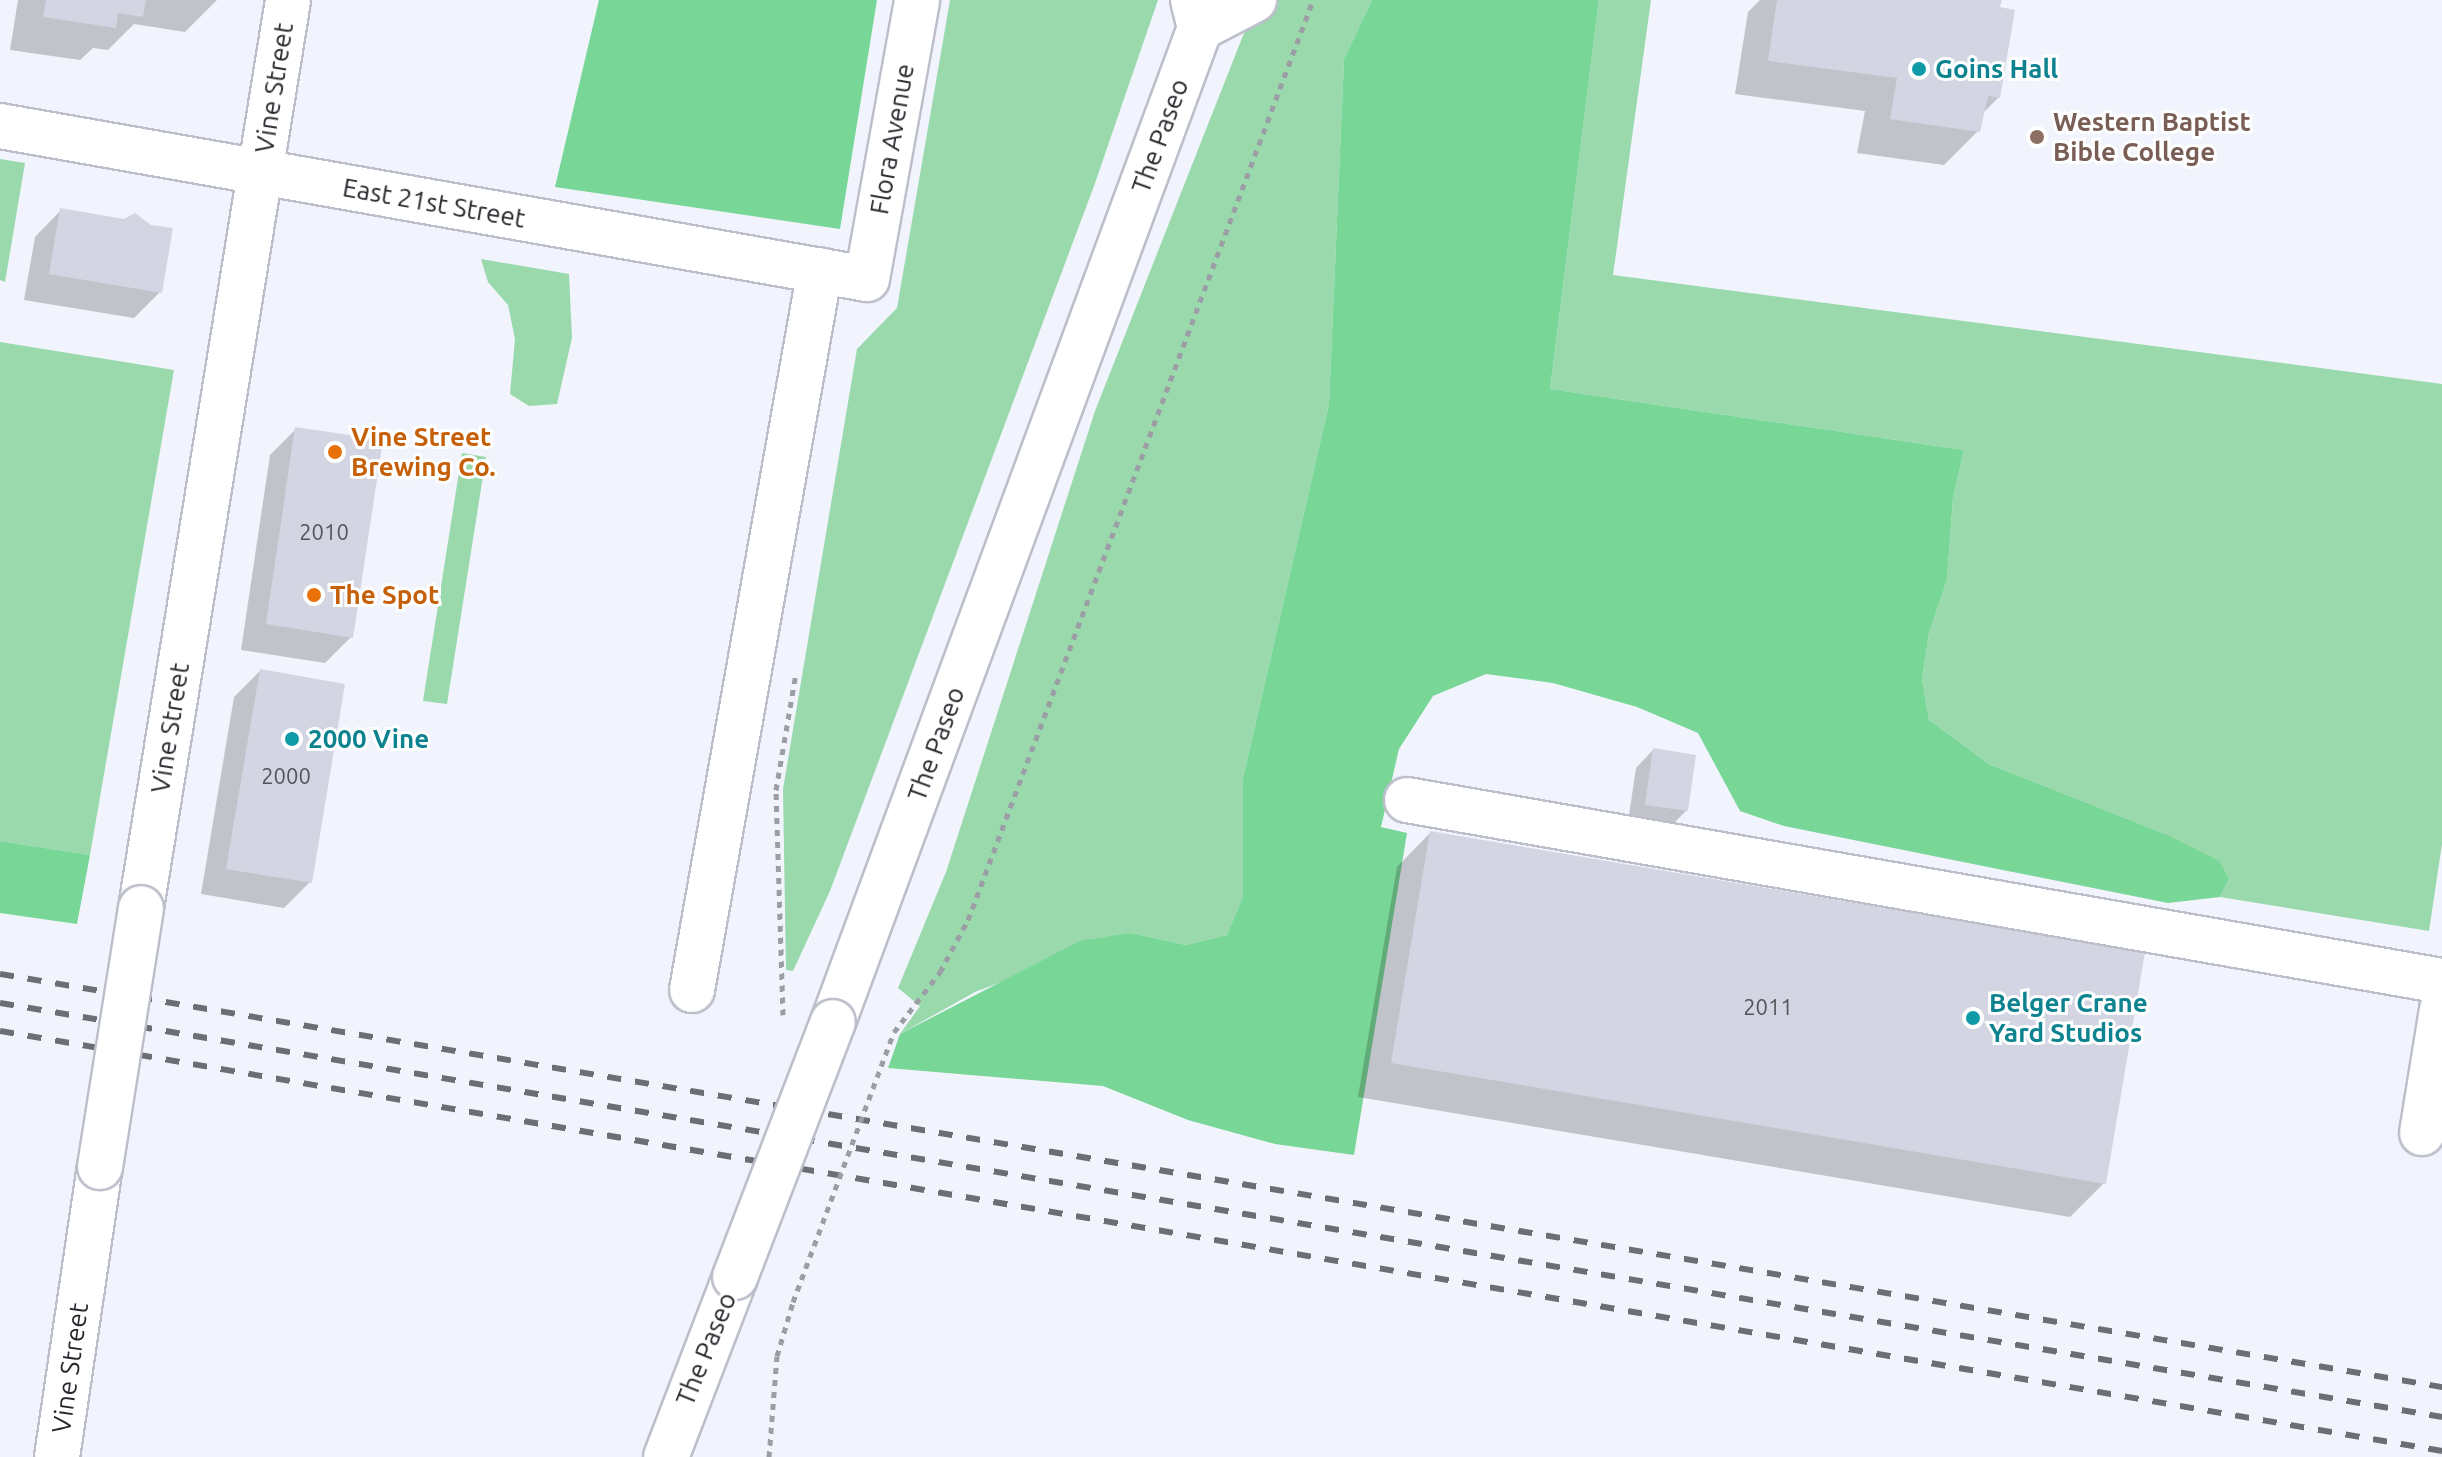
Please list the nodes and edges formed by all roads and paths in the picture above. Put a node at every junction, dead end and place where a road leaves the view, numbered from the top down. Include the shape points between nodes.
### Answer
1 (288, 0) edge
2 (917, 0) edge
3 (1254, 0) edge
4 (1313, 0) edge
5 (1196, 14) edge
6 (0, 126) edge
7 (260, 172) junction
8 (820, 270) junction
9 (867, 279) joint
10 (797, 664) dead end
11 (1407, 800) dead end
12 (2442, 981) edge
13 (692, 990) dead end
14 (2442, 1009) edge
15 (783, 1015) dead end
16 (2422, 1133) dead end
17 (57, 1457) edge
18 (666, 1457) edge
19 (769, 1457) edge

1 - 7 street, Vine Street
2 - 9 street, Flora Avenue
3 - 5 street, The Paseo
4 - 19 path, bridge via 968,920 940,972 894,1032 793,1302 777,1356
5 - 18 street, The Paseo, bridge via 833,1022
6 - 7 street, East 21st Street
7 - 8 street, East 21st Street
7 - 17 street, Vine Street, bridge
8 - 9 street, East 21st Street
8 - 13 street via 708,816
10 - 15 path via 776,790
11 - 12 street
14 - 16 street

